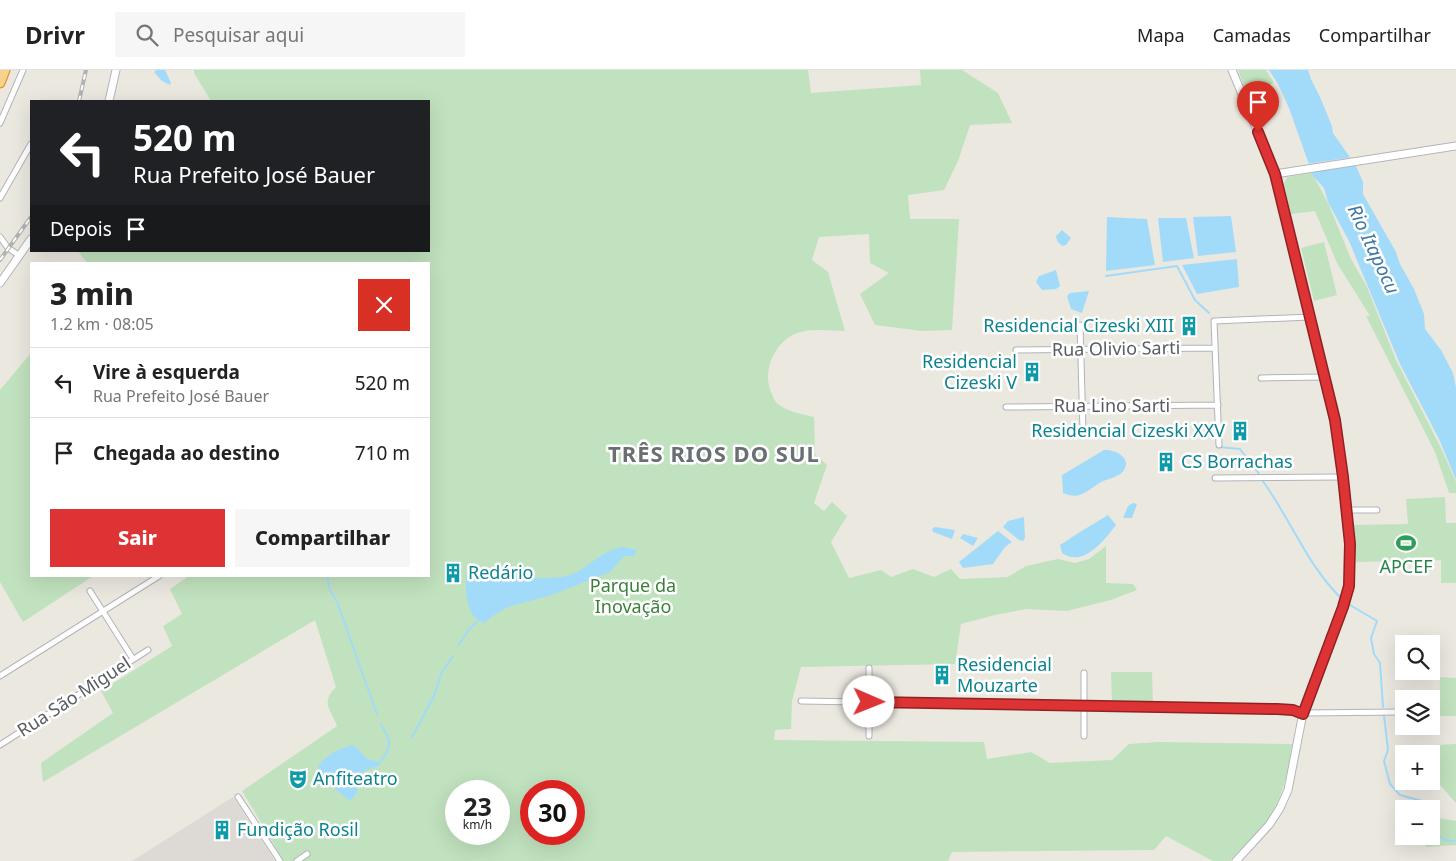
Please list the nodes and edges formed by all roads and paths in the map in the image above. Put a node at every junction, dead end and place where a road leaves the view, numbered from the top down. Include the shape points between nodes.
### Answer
1 (5, 70) edge
2 (23, 70) edge
3 (116, 70) edge
4 (1232, 70) edge
5 (0, 83) edge
6 (109, 100) edge
7 (0, 123) edge
8 (30, 146) edge
9 (1456, 146) edge
10 (1275, 174) junction
11 (0, 198) edge
12 (0, 237) edge
13 (30, 241) edge
14 (20, 256) junction
15 (0, 283) edge
16 (1310, 317) junction
17 (1080, 325) dead end
18 (1216, 348) junction
19 (1080, 349) junction
20 (1016, 350) dead end
21 (1324, 377) junction
22 (1261, 378) dead end
23 (1082, 405) junction
24 (1218, 405) junction
25 (1006, 407) dead end
26 (1084, 430) dead end
27 (1219, 445) dead end
28 (1343, 477) junction
29 (1215, 478) dead end
30 (1347, 510) junction
31 (1377, 510) dead end
32 (157, 577) edge
33 (90, 591) dead end
34 (103, 611) junction
35 (148, 650) dead end
36 (133, 659) junction
37 (869, 668) dead end
38 (1084, 673) dead end
39 (0, 676) edge
40 (800, 701) dead end
41 (869, 702) junction
42 (1084, 705) junction
43 (1395, 712) edge
44 (1303, 714) junction
45 (869, 736) dead end
46 (1084, 736) dead end
47 (0, 745) edge
48 (238, 797) dead end
49 (307, 854) dead end
50 (280, 861) edge
51 (297, 861) edge
52 (1236, 861) edge

1 - 5 highway
2 - 7 street
3 - 6 street
4 - 10 street
8 - 11 street
9 - 10 street
10 - 16 street
12 - 14 street
13 - 14 street
14 - 15 street
16 - 18 street via 1214,321
16 - 21 street
17 - 19 street
18 - 19 street, Rua Olivio Sarti
18 - 24 street
19 - 20 street, Rua Olivio Sarti
19 - 23 street
21 - 22 street
21 - 28 street via 1335,420
23 - 24 street, Rua Lino Sarti
23 - 25 street, Rua Lino Sarti
23 - 26 street
24 - 27 street
28 - 29 street
28 - 30 street
30 - 31 street
30 - 44 street via 1349,586
32 - 34 street
33 - 34 street
34 - 36 street
34 - 39 street
35 - 36 street, Rua São Miguel
36 - 47 street, Rua São Miguel
37 - 41 street
38 - 42 street
40 - 41 street
41 - 42 street
41 - 45 street
42 - 44 street via 1277,709
42 - 46 street
43 - 44 street
44 - 52 street via 1288,790 1280,808
48 - 50 street
49 - 51 street

